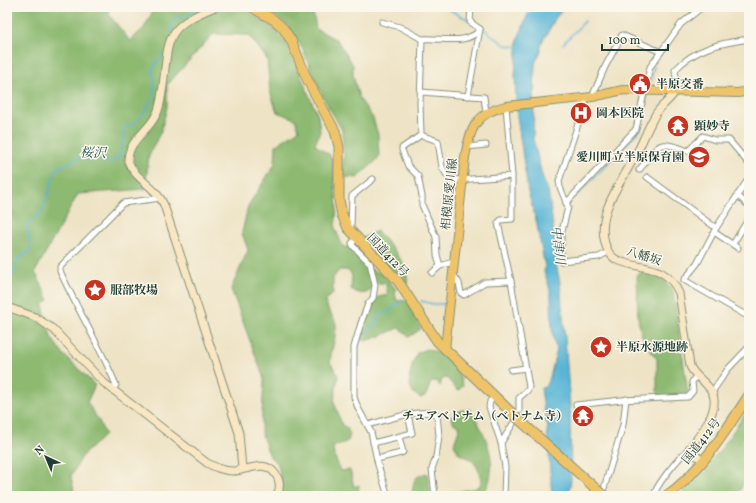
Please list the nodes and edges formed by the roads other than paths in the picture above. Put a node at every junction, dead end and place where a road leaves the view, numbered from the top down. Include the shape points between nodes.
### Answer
1 (215, 7) edge
2 (251, 7) edge
3 (471, 7) edge
4 (702, 7) edge
5 (382, 22) dead end
6 (480, 29) junction
7 (422, 39) junction
8 (749, 39) edge
9 (661, 52) junction
10 (645, 90) junction
11 (749, 91) edge
12 (422, 92) junction
13 (677, 92) junction
14 (468, 96) junction
15 (590, 97) junction
16 (506, 106) junction
17 (486, 112) junction
18 (421, 135) junction
19 (486, 145) dead end
20 (467, 147) junction
21 (749, 164) edge
22 (639, 170) dead end
23 (512, 176) junction
24 (647, 177) dead end
25 (749, 178) edge
26 (373, 179) dead end
27 (463, 179) junction
28 (738, 195) junction
29 (161, 198) junction
30 (566, 203) junction
31 (749, 206) edge
32 (749, 218) edge
33 (348, 228) junction
34 (715, 230) junction
35 (356, 238) junction
36 (733, 244) junction
37 (738, 248) dead end
38 (608, 252) junction
39 (454, 262) junction
40 (440, 266) junction
41 (432, 273) dead end
42 (452, 273) junction
43 (684, 280) junction
44 (510, 282) junction
45 (673, 283) junction
46 (7, 307) edge
47 (749, 317) edge
48 (749, 347) edge
49 (445, 349) junction
50 (526, 368) junction
51 (511, 370) dead end
52 (696, 376) junction
53 (113, 391) junction
54 (712, 392) junction
55 (749, 395) edge
56 (495, 397) junction
57 (626, 399) junction
58 (576, 405) dead end
59 (408, 415) junction
60 (368, 425) junction
61 (399, 437) junction
62 (373, 443) junction
63 (501, 443) junction
64 (688, 450) junction
65 (377, 459) junction
66 (702, 460) junction
67 (242, 469) junction
68 (654, 495) edge
69 (277, 496) edge
70 (388, 496) edge
71 (435, 496) edge
72 (504, 496) edge
73 (603, 496) edge
74 (666, 496) edge

1 - 29 street via 189,19 174,33 169,44 157,114 130,150 130,167
2 - 33 highway, 国道412号 via 283,28 335,131 339,147 339,200
3 - 6 street via 469,19
4 - 9 street via 681,24
5 - 7 street via 400,27
6 - 7 street via 478,33 463,38
6 - 14 street
7 - 12 street
8 - 13 street via 718,44 686,58 675,70
9 - 10 street via 650,67
9 - 15 street via 622,35
10 - 13 main road
10 - 15 main road via 623,90
10 - 30 street via 636,129
11 - 13 main road
12 - 14 street
12 - 18 street
13 - 38 street via 654,118 607,210 603,233
14 - 17 street via 484,97
15 - 16 main road
15 - 30 street via 560,173 560,187
16 - 17 main road
16 - 23 street
17 - 20 main road, 相模原愛川線 via 473,128
18 - 27 street via 438,142 445,174 452,179
18 - 40 street via 402,148 402,153 408,166 418,176 422,206 436,237
19 - 20 street
20 - 27 main road, 相模原愛川線
21 - 22 street via 729,140 715,140 703,136 688,151 669,144 657,147
23 - 27 street
23 - 44 street via 512,219 498,222
24 - 34 street
25 - 28 street
26 - 33 street via 352,196 351,226
27 - 39 main road, 相模原愛川線
28 - 31 street
28 - 34 street
29 - 53 street via 123,203 60,267 61,274 107,362 116,384
29 - 67 street via 239,433
30 - 38 street via 568,207 561,242 562,262 599,257
32 - 36 street
33 - 35 highway, 国道412号
34 - 36 street
34 - 43 street via 697,264
35 - 49 highway, 国道412号 via 398,281 428,330
35 - 60 street via 353,246 370,264 375,285 373,298 360,323 354,347 356,403
36 - 37 street
38 - 45 street, 八幡坂 via 618,260 656,269
39 - 40 street
39 - 42 main road, 相模原愛川線
40 - 41 street
42 - 44 street via 464,295 485,282
42 - 49 main road, 相模原愛川線
43 - 45 street
43 - 47 street
44 - 50 street
45 - 52 street via 680,298 690,366
46 - 53 street via 35,317 54,329
48 - 54 street via 728,369
49 - 56 highway, 国道412号
50 - 51 street
50 - 63 street via 529,389 520,397 519,414
52 - 54 street
52 - 57 street via 692,382 693,391 688,396
53 - 67 street via 207,463 227,470
54 - 64 street via 714,404 709,420
55 - 66 highway, 国道412号 via 720,439
56 - 63 street via 490,401 489,407
56 - 73 highway, 国道412号, bridge
57 - 58 street
57 - 73 street via 623,425
59 - 60 street
59 - 61 street via 412,432
59 - 71 street via 437,415 439,436 432,469
60 - 62 street
61 - 62 street
61 - 65 street via 403,452
62 - 65 street
63 - 72 street via 505,467
64 - 66 street
64 - 68 street
65 - 70 street
66 - 74 highway, 国道412号 via 685,480
67 - 69 street via 256,466 270,469 278,478

